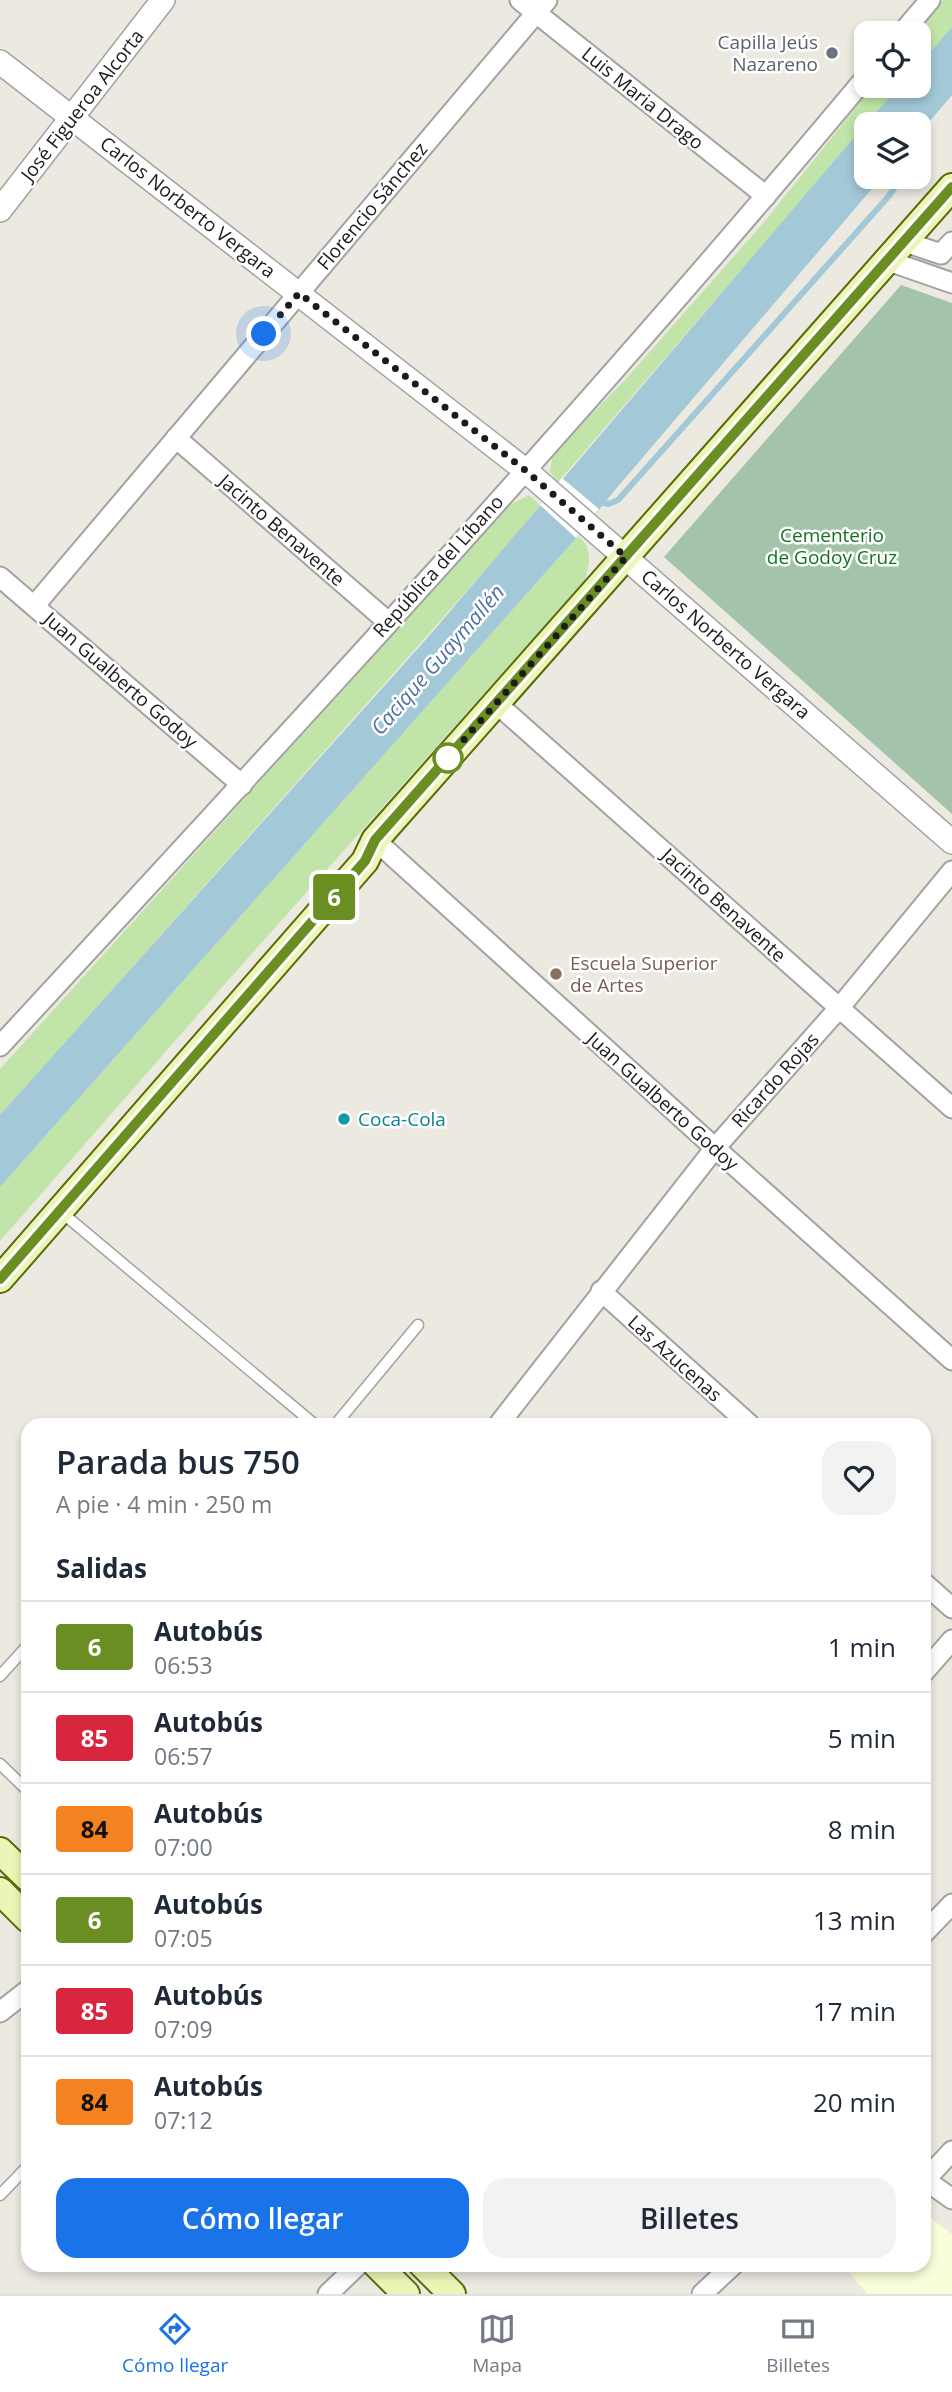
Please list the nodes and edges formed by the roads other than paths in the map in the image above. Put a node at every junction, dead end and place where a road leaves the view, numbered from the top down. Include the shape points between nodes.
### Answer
1 (163, 0) edge
2 (520, 0) edge
3 (930, 0) edge
4 (542, 6) edge
5 (912, 21) edge
6 (0, 62) edge
7 (854, 91) edge
8 (73, 118) junction
9 (952, 187) edge
10 (766, 197) junction
11 (0, 211) edge
12 (952, 242) edge
13 (894, 250) junction
14 (952, 283) edge
15 (299, 293) junction
16 (176, 438) junction
17 (525, 470) junction
18 (626, 557) junction
19 (0, 577) edge
20 (35, 605) junction
21 (387, 622) junction
22 (496, 703) junction
23 (242, 785) junction
24 (375, 840) junction
25 (952, 842) edge
26 (952, 871) edge
27 (840, 1007) junction
28 (0, 1046) edge
29 (952, 1108) edge
30 (715, 1148) junction
31 (60, 1210) junction
32 (0, 1256) edge
33 (0, 1279) edge
34 (601, 1291) junction
35 (418, 1325) dead end
36 (952, 1360) edge
37 (307, 1418) edge
38 (341, 1418) edge
39 (504, 1418) edge
40 (742, 1418) edge
41 (931, 1589) edge
42 (952, 1608) edge
43 (952, 1640) edge
44 (21, 1653) edge
45 (931, 1664) edge
46 (0, 1676) edge
47 (0, 1764) edge
48 (21, 1784) edge
49 (0, 1851) edge
50 (21, 1871) edge
51 (0, 1891) edge
52 (952, 1904) edge
53 (21, 1912) edge
54 (931, 1926) edge
55 (21, 1996) edge
56 (0, 2012) edge
57 (952, 2151) edge
58 (21, 2173) edge
59 (931, 2173) edge
60 (931, 2183) edge
61 (0, 2195) edge
62 (952, 2199) edge
63 (351, 2272) edge
64 (384, 2272) edge
65 (430, 2272) edge
66 (725, 2272) edge
67 (328, 2294) edge
68 (406, 2294) edge
69 (452, 2294) edge
70 (702, 2294) edge

1 - 8 street, José Figueroa Alcorta
2 - 4 street, Luis Maria Drago
3 - 5 street
4 - 10 street, Luis Maria Drago
4 - 15 street, Florencio Sánchez
6 - 8 street, Carlos Norberto Vergara
7 - 10 street, República del Líbano
8 - 11 street, José Figueroa Alcorta
8 - 15 street, Carlos Norberto Vergara
9 - 13 main road
10 - 17 street, República del Líbano
12 - 13 street via 942,254
13 - 14 street
13 - 18 main road
15 - 16 street, Florencio Sánchez
15 - 17 street, Carlos Norberto Vergara
16 - 20 street, Florencio Sánchez
16 - 21 street, Jacinto Benavente
17 - 18 street, Carlos Norberto Vergara
17 - 21 street, República del Líbano
18 - 22 main road
18 - 25 street, Carlos Norberto Vergara
19 - 20 street, Juan Gualberto Godoy
20 - 23 street, Juan Gualberto Godoy
21 - 23 street, República del Líbano
22 - 24 main road
22 - 27 street, Jacinto Benavente
23 - 28 street, República del Líbano
24 - 30 street, Juan Gualberto Godoy
24 - 31 main road via 365,861
24 - 32 main road via 355,852
26 - 27 street, Ricardo Rojas
27 - 29 street, Jacinto Benavente
27 - 30 street, Ricardo Rojas
30 - 34 street, Ricardo Rojas
30 - 36 street, Juan Gualberto Godoy
31 - 33 main road
31 - 37 lane
34 - 39 street, Ricardo Rojas
34 - 40 street, Las Azucenas
35 - 38 lane
41 - 42 street
43 - 45 street
44 - 46 lane
47 - 48 lane
49 - 50 main road
51 - 53 main road
52 - 54 street
55 - 56 street
57 - 59 street
58 - 61 lane
60 - 62 street
63 - 67 street
64 - 68 main road
65 - 69 main road
66 - 70 street

